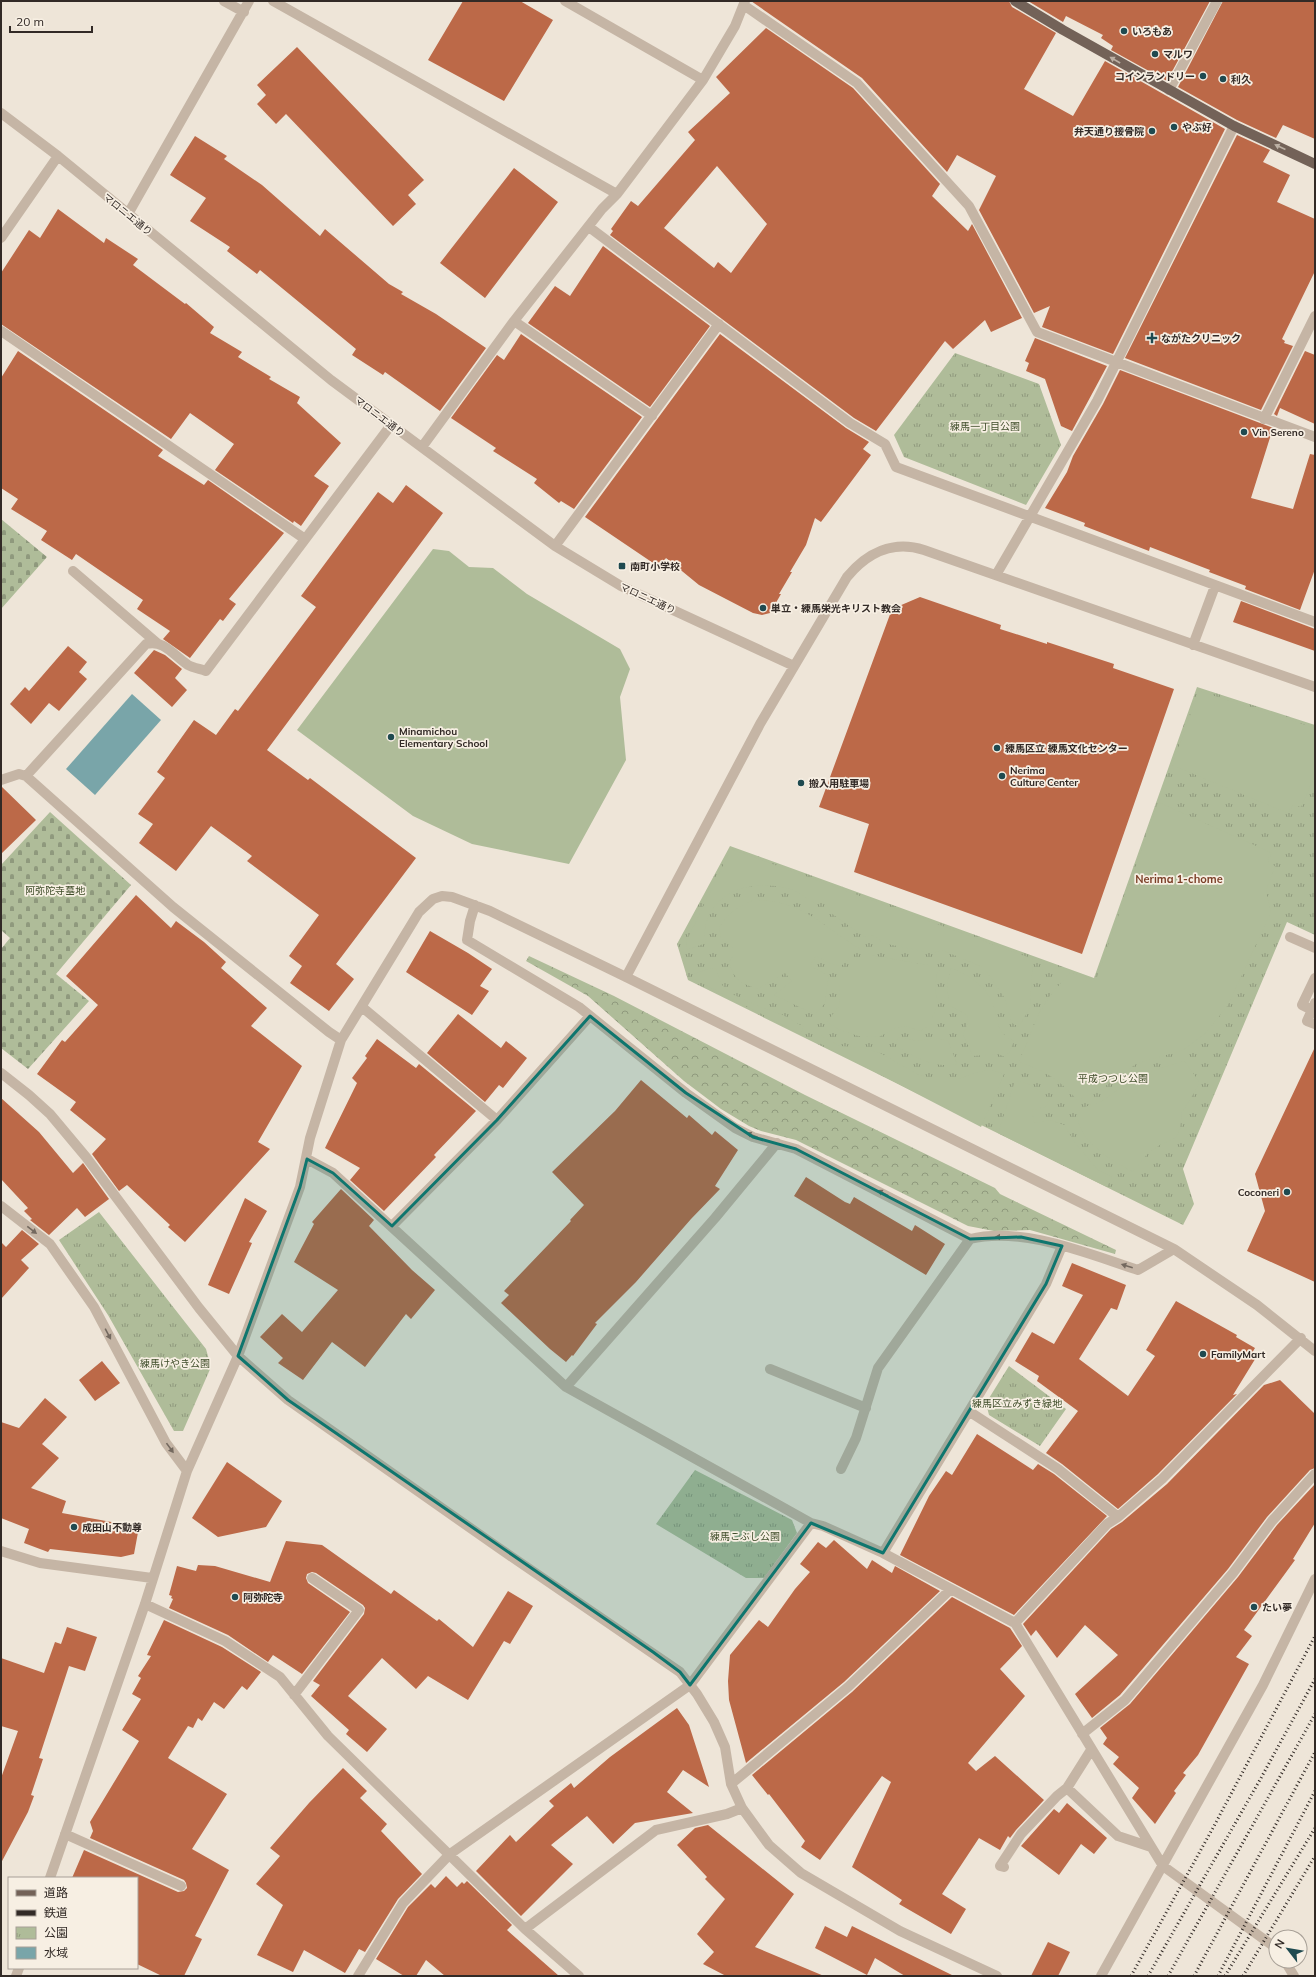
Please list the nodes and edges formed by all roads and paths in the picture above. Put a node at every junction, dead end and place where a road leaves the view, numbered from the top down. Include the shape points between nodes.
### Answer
1 (224, 1) edge
2 (249, 1) edge
3 (273, 1) edge
4 (565, 1) edge
5 (1015, 1) edge
6 (1217, 1) edge
7 (745, 4) edge
8 (244, 12) junction
9 (703, 80) junction
10 (1169, 90) junction
11 (1, 113) edge
12 (1234, 126) junction
13 (58, 156) junction
14 (1315, 164) edge
15 (617, 194) junction
16 (128, 214) junction
17 (589, 227) junction
18 (1, 238) edge
19 (1315, 316) edge
20 (514, 321) junction
21 (719, 324) junction
22 (1, 331) edge
23 (1117, 360) junction
24 (652, 416) junction
25 (1264, 419) junction
26 (391, 425) junction
27 (1315, 437) edge
28 (422, 447) junction
29 (1029, 517) junction
30 (305, 539) junction
31 (555, 546) junction
32 (73, 571) dead end
33 (996, 575) junction
34 (1215, 586) junction
35 (1315, 622) edge
36 (157, 643) junction
37 (1193, 645) junction
38 (794, 666) junction
39 (1315, 687) edge
40 (26, 776) junction
41 (1, 780) edge
42 (475, 905) junction
43 (1290, 937) dead end
44 (1315, 948) edge
45 (626, 977) junction
46 (1315, 978) edge
47 (1314, 1006) edge
48 (362, 1007) junction
49 (590, 1016) junction
50 (1315, 1024) edge
51 (341, 1040) junction
52 (1, 1073) edge
53 (497, 1120) junction
54 (777, 1144) junction
55 (307, 1159) junction
56 (1, 1206) edge
57 (392, 1226) junction
58 (970, 1239) junction
59 (1062, 1246) junction
60 (1174, 1249) junction
61 (1301, 1338) junction
62 (1315, 1351) edge
63 (238, 1356) junction
64 (770, 1369) dead end
65 (566, 1387) junction
66 (866, 1408) junction
67 (970, 1412) junction
68 (841, 1469) dead end
69 (187, 1470) junction
70 (1315, 1474) edge
71 (1118, 1517) junction
72 (811, 1523) junction
73 (1, 1551) edge
74 (883, 1553) junction
75 (152, 1578) junction
76 (312, 1578) dead end
77 (1315, 1579) edge
78 (951, 1589) junction
79 (145, 1604) junction
80 (1015, 1623) junction
81 (690, 1685) junction
82 (294, 1695) junction
83 (1082, 1734) junction
84 (1091, 1750) junction
85 (731, 1784) junction
86 (1067, 1788) junction
87 (742, 1808) junction
88 (65, 1834) junction
89 (1151, 1847) junction
90 (450, 1854) junction
91 (1163, 1866) junction
92 (1004, 1867) dead end
93 (50, 1877) edge
94 (181, 1886) dead end
95 (525, 1929) junction
96 (1268, 1942) edge
97 (358, 1976) edge
98 (580, 1976) edge
99 (997, 1976) edge
100 (1101, 1976) edge

1 - 8 street
2 - 8 street
3 - 15 street
4 - 9 street
10 -> 5 main road
6 - 10 street
7 - 9 street
7 - 23 street via 857,83 969,206 1037,332
8 - 16 street
9 - 15 street
10 - 12 main road
11 - 13 street, マロニエ通り
14 -> 12 main road
12 - 23 street
13 - 16 street, マロニエ通り
13 - 18 street
15 - 17 street
16 - 26 street, マロニエ通り via 331,380
17 - 20 street
17 - 21 street
19 - 25 street
20 - 24 street
20 - 28 street
21 - 24 street
21 - 29 street via 850,423 885,444 896,467
22 - 30 street
23 - 25 street
23 - 29 street via 1097,401
24 - 31 street
25 - 27 street
26 - 28 street, マロニエ通り
26 - 30 street
28 - 31 street, マロニエ通り
29 - 33 street
29 - 34 street
30 - 36 street via 206,671 189,666
31 - 38 street, マロニエ通り via 621,586
32 - 36 street
33 - 37 street
33 - 38 street via 917,547 885,548 864,560 847,577
34 - 35 street
34 - 37 street
36 - 40 street via 142,647
37 - 39 street
38 - 45 street via 760,724
40 - 41 street via 18,774
40 - 51 street via 173,907
42 - 45 street
42 - 48 street via 452,897 442,896 433,899 419,912
42 - 49 street via 467,940
43 - 44 street
45 - 60 street
46 - 47 street via 1302,1005
47 - 50 street via 1307,1021
48 - 51 street
48 - 53 street
49 - 53 street
54 -> 49 street via 753,1137 719,1118
51 - 55 street via 310,1138
52 - 63 street via 50,1114 86,1157 198,1308
53 - 57 street
58 -> 54 street via 796,1149
54 - 65 street
55 - 57 street via 333,1173
55 - 63 street via 300,1187
56 -> 69 street via 50,1244 94,1308 166,1443
57 - 65 street
59 -> 58 street via 1021,1237
58 - 66 street via 878,1368
60 -> 59 street via 1138,1270
59 - 67 street via 1046,1284
60 - 61 street
61 - 62 street
61 - 71 street via 1196,1446
63 - 69 street
63 - 81 street via 288,1400 653,1652 680,1672
64 - 66 street
65 - 72 street
66 - 68 street via 856,1438
67 - 71 street via 1058,1469
67 - 74 street
69 - 75 street
70 - 83 street via 1272,1521 1233,1572 1125,1700
71 - 80 street via 1106,1524
72 - 74 street via 824,1526
72 - 81 street
73 - 75 street via 40,1563
74 - 78 street
75 - 79 street
76 - 82 street via 359,1610
77 - 91 street via 1263,1685
78 - 80 street
78 - 85 street via 848,1688
79 - 82 street via 225,1641 280,1677
79 - 88 street
80 - 83 street
81 - 85 street via 714,1722 725,1747
81 - 90 street
82 - 90 street via 328,1736
83 - 84 street
84 - 86 street
84 - 89 street
85 - 87 street
86 - 89 street via 1118,1836
86 - 92 street via 1021,1834 1000,1866
87 - 95 street via 727,1814 656,1830
87 - 99 street via 769,1845 801,1873 900,1931
88 - 93 street
88 - 94 street
89 - 91 street
90 - 95 street
90 - 97 street via 402,1902
91 - 96 street
91 - 100 street
95 - 98 street

